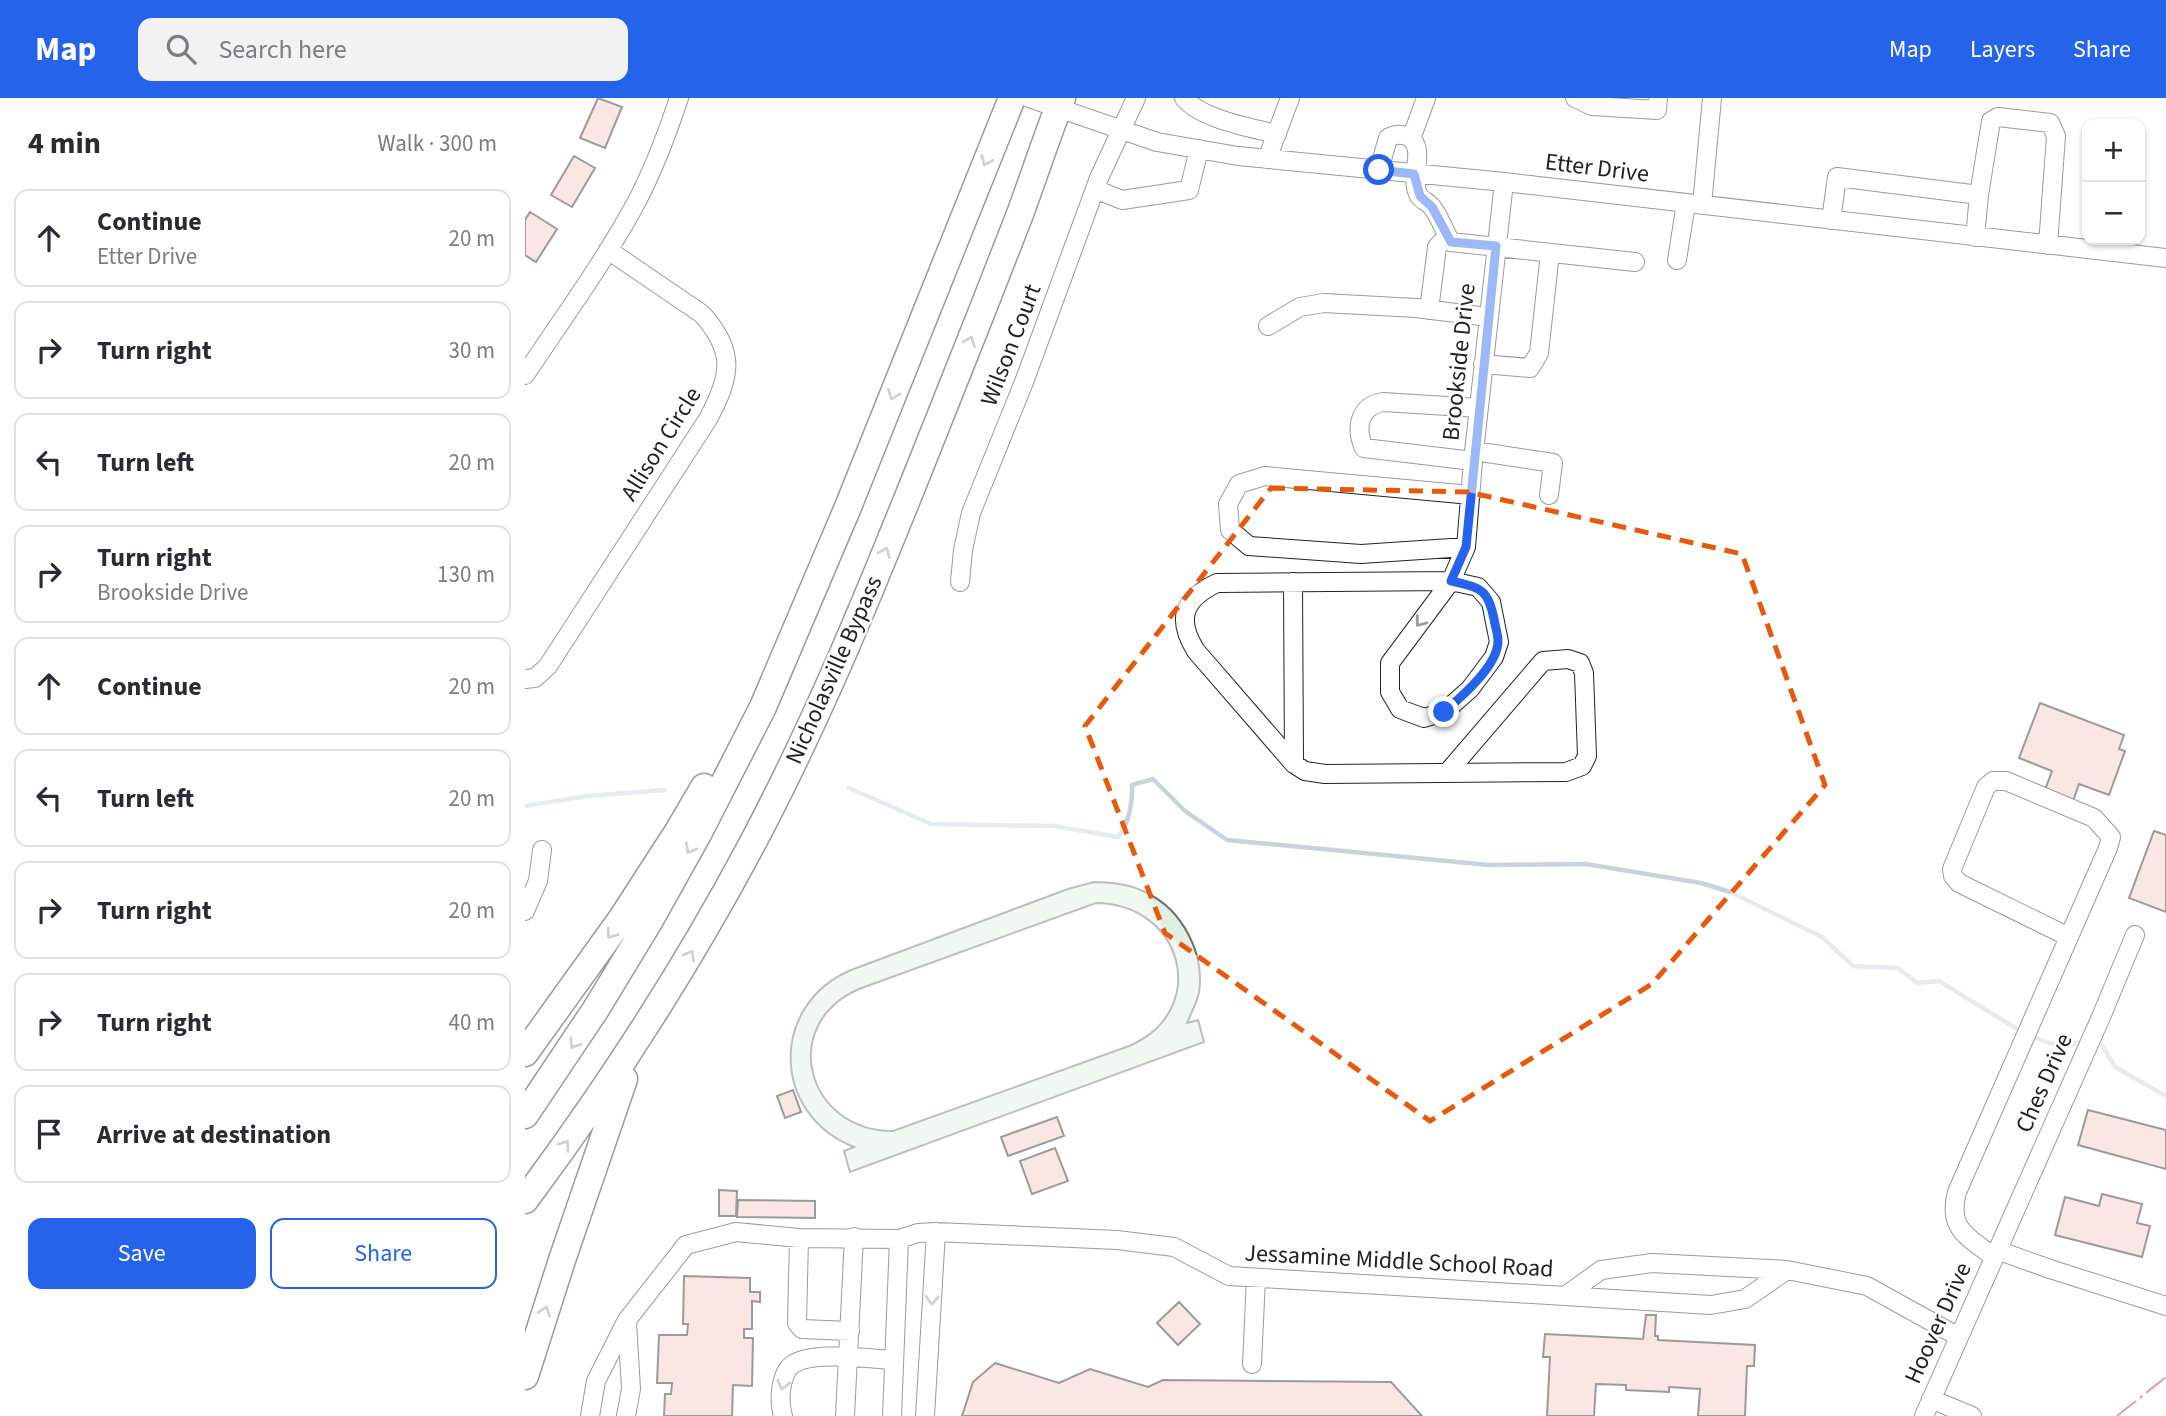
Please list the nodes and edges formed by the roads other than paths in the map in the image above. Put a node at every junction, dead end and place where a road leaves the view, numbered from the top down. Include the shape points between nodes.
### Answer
1 (679, 98) edge
2 (1012, 98) edge
3 (1029, 98) edge
4 (1136, 98) edge
5 (1184, 98) edge
6 (1290, 98) edge
7 (1426, 98) edge
8 (1575, 98) edge
9 (1658, 98) edge
10 (1712, 98) edge
11 (1060, 103) edge
12 (1122, 129) junction
13 (1277, 134) junction
14 (1411, 139) junction
15 (1199, 149) junction
16 (1267, 159) junction
17 (1379, 170) junction
18 (1414, 174) junction
19 (1504, 182) junction
20 (1095, 189) junction
21 (1979, 195) junction
22 (1694, 204) junction
23 (1831, 220) junction
24 (1447, 236) junction
25 (1975, 237) junction
26 (2048, 245) junction
27 (1496, 246) junction
28 (608, 250) junction
29 (1550, 253) junction
30 (2166, 258) edge
31 (1677, 260) dead end
32 (1635, 262) dead end
33 (1429, 310) junction
34 (1488, 317) junction
35 (1268, 326) dead end
36 (1483, 365) junction
37 (525, 374) edge
38 (1479, 408) junction
39 (1474, 456) junction
40 (1471, 495) junction
41 (1549, 495) dead end
42 (1466, 547) junction
43 (1451, 581) junction
44 (960, 582) dead end
45 (1293, 582) junction
46 (809, 602) junction
47 (525, 679) edge
48 (1294, 764) junction
49 (1447, 773) junction
50 (541, 850) dead end
51 (525, 911) edge
52 (2134, 935) dead end
53 (2069, 937) junction
54 (640, 1035) junction
55 (525, 1054) edge
56 (525, 1115) edge
57 (525, 1200) edge
58 (936, 1232) junction
59 (854, 1237) junction
60 (800, 1238) junction
61 (899, 1239) junction
62 (1996, 1253) junction
63 (1787, 1270) junction
64 (1256, 1278) junction
65 (1565, 1296) junction
66 (2166, 1306) edge
67 (627, 1320) junction
68 (850, 1331) junction
69 (1959, 1337) junction
70 (849, 1358) junction
71 (894, 1360) junction
72 (1252, 1364) dead end
73 (528, 1365) edge
74 (1931, 1399) junction
75 (525, 1401) edge
76 (590, 1416) edge
77 (626, 1416) edge
78 (783, 1416) edge
79 (845, 1416) edge
80 (892, 1416) edge
81 (925, 1416) edge
82 (1924, 1416) edge
83 (1972, 1416) edge

1 - 28 street via 637,202
2 -> 46 highway, Nicholasville Bypass
3 - 11 street, Etter Drive
4 - 12 street, Wilson Court
5 - 13 street via 1226,122
6 - 13 street
7 - 14 street
8 - 9 street via 1592,106 1657,110
10 - 22 street
11 - 12 street, Etter Drive
54 -> 11 highway, Nicholasville Bypass via 752,844 829,686 1020,214
12 - 15 street, Etter Drive via 1157,142
12 - 20 street, Wilson Court
13 - 16 street
14 - 17 street via 1395,134 1388,138
14 - 18 street via 1416,146
15 - 16 street, Etter Drive
15 - 20 street via 1189,190 1122,200
16 - 17 street, Etter Drive
17 - 18 street, Etter Drive
18 - 19 street, Etter Drive
18 - 24 street via 1420,196 1432,207
19 - 22 street, Etter Drive
19 - 27 street, Brookside Drive
20 - 44 street, Wilson Court via 971,513
21 - 23 street via 1837,177
21 - 25 street
21 - 26 street via 1991,121 1998,117 2050,123 2056,136
22 - 23 street, Etter Drive
22 - 31 street
23 - 25 street, Etter Drive
24 - 27 street via 1451,242
24 - 33 street via 1437,247
25 - 26 street, Etter Drive
26 - 30 street, Etter Drive
27 - 29 street
27 - 34 street, Brookside Drive
28 - 37 street
28 - 47 street, Allison Circle via 702,314 725,350 726,378 702,428 548,666 535,678
29 - 32 street
29 - 36 street via 1539,353 1530,368
33 - 34 street
33 - 35 street via 1324,303 1300,307
34 - 36 street, Brookside Drive
36 - 38 street, Brookside Drive
38 - 39 street, Brookside Drive
38 - 39 street via 1383,402 1364,410 1360,425 1364,448
39 - 40 street, Brookside Drive
39 - 41 street via 1553,463
40 - 42 street, Brookside Drive
40 - 42 street via 1265,476 1239,484 1228,504 1230,530 1249,545 1361,554
42 - 43 street, Brookside Drive
43 -> 43 street, Brookside Drive via 1390,663 1390,692 1401,709 1424,718 1444,712 1470,689 1494,657 1499,642 1491,602 1478,587
43 - 45 street
45 - 48 street
45 - 48 street via 1217,583 1201,590 1184,617 1186,635 1196,651
46 -> 55 highway via 677,833
46 -> 56 highway, Nicholasville Bypass via 763,707 698,834 611,986
48 - 49 street via 1325,774
49 - 49 street via 1566,772 1582,766 1587,756 1580,663 1543,661
50 - 51 street via 538,881
52 - 62 street, Ches Drive
53 - 53 street via 2111,837 2094,818 2006,781 1993,781 1986,787 1953,876
53 - 62 street via 1955,1201 1961,1231
57 -> 54 highway, Nicholasville Bypass
73 -> 54 highway
58 - 61 street, Jessamine Middle School Road
58 - 64 street, Jessamine Middle School Road via 1174,1247 1229,1276
58 -> 81 street
59 - 60 street, Jessamine Middle School Road
59 - 61 street, Jessamine Middle School Road
59 - 68 street
60 - 67 street, Jessamine Middle School Road via 736,1232 687,1245
60 - 68 street via 797,1323 802,1329
61 - 71 street
62 - 66 street
62 - 69 street, Hoover Drive
63 - 65 street, Jessamine Middle School Road via 1652,1263 1601,1270
63 - 65 street via 1745,1299 1711,1305
63 - 69 street, Jessamine Middle School Road via 1867,1286
64 - 65 street, Jessamine Middle School Road
64 - 72 street
67 - 76 street, Jessamine Middle School Road via 596,1381
67 - 77 street via 631,1389
68 - 70 street
69 - 74 street, Hoover Drive
70 - 71 street
70 -> 78 street via 811,1358 793,1364 781,1390
70 - 79 street
71 - 80 street
73 - 75 highway
74 - 82 street, Hoover Drive
74 - 83 street

